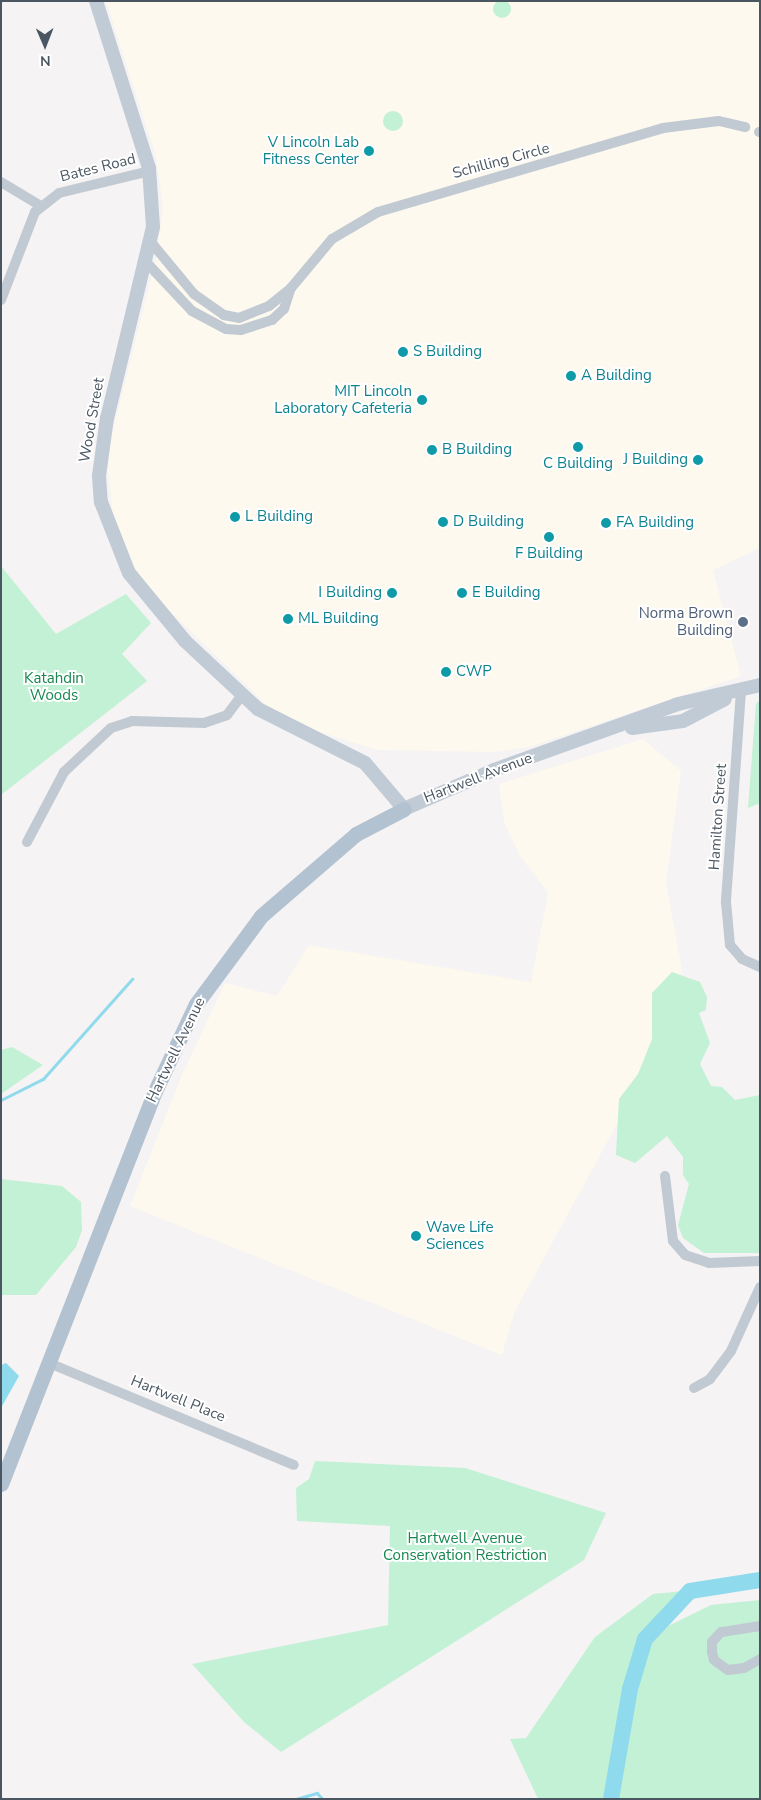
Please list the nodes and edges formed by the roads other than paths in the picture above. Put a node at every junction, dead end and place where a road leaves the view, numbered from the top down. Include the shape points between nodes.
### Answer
1 (96, 1) edge
2 (745, 127) dead end
3 (150, 171) junction
4 (1, 182) edge
5 (41, 206) junction
6 (150, 241) junction
7 (146, 262) junction
8 (291, 288) junction
9 (1, 300) edge
10 (760, 685) edge
11 (741, 691) junction
12 (242, 695) junction
13 (608, 732) junction
14 (404, 809) junction
15 (27, 842) dead end
16 (760, 967) edge
17 (665, 1176) dead end
18 (760, 1261) edge
19 (760, 1286) edge
20 (49, 1363) junction
21 (694, 1388) dead end
22 (294, 1465) dead end
23 (1, 1484) edge
24 (760, 1626) edge
25 (760, 1659) edge

1 - 3 street, Wood Street
2 - 8 street, Schilling Circle via 719,121 663,128 378,212 332,239
3 - 5 street, Bates Road via 59,193
3 - 6 street, Wood Street
4 - 5 street
5 - 9 street, Bates Road via 26,228
6 - 7 street, Wood Street
6 - 8 street, Schilling Circle via 194,294 224,314 254,314
7 - 8 street, Schilling Circle via 192,311 226,329 241,330 272,320 284,309
7 - 12 street, Wood Street via 107,418 99,476 101,502 115,546 142,594
10 - 11 street
11 - 13 street, Hartwell Avenue via 678,704
11 - 13 street, Hartwell Avenue via 683,721
11 - 16 street, Hamilton Street via 726,902 730,945 742,959
12 - 14 street, Wood Street via 293,730 365,763
12 - 15 street via 227,715 204,723 132,721 112,728 64,772
13 - 14 street, Hartwell Avenue via 494,770
14 - 20 main road, Hartwell Avenue via 356,834 287,892 250,930 196,1004 155,1091
17 - 18 street via 673,1241 685,1255 709,1263
19 - 21 street via 731,1351 710,1379
20 - 22 street, Hartwell Place
20 - 23 main road, Hartwell Avenue
24 - 25 street via 730,1628 712,1642 714,1660 728,1670 744,1668

